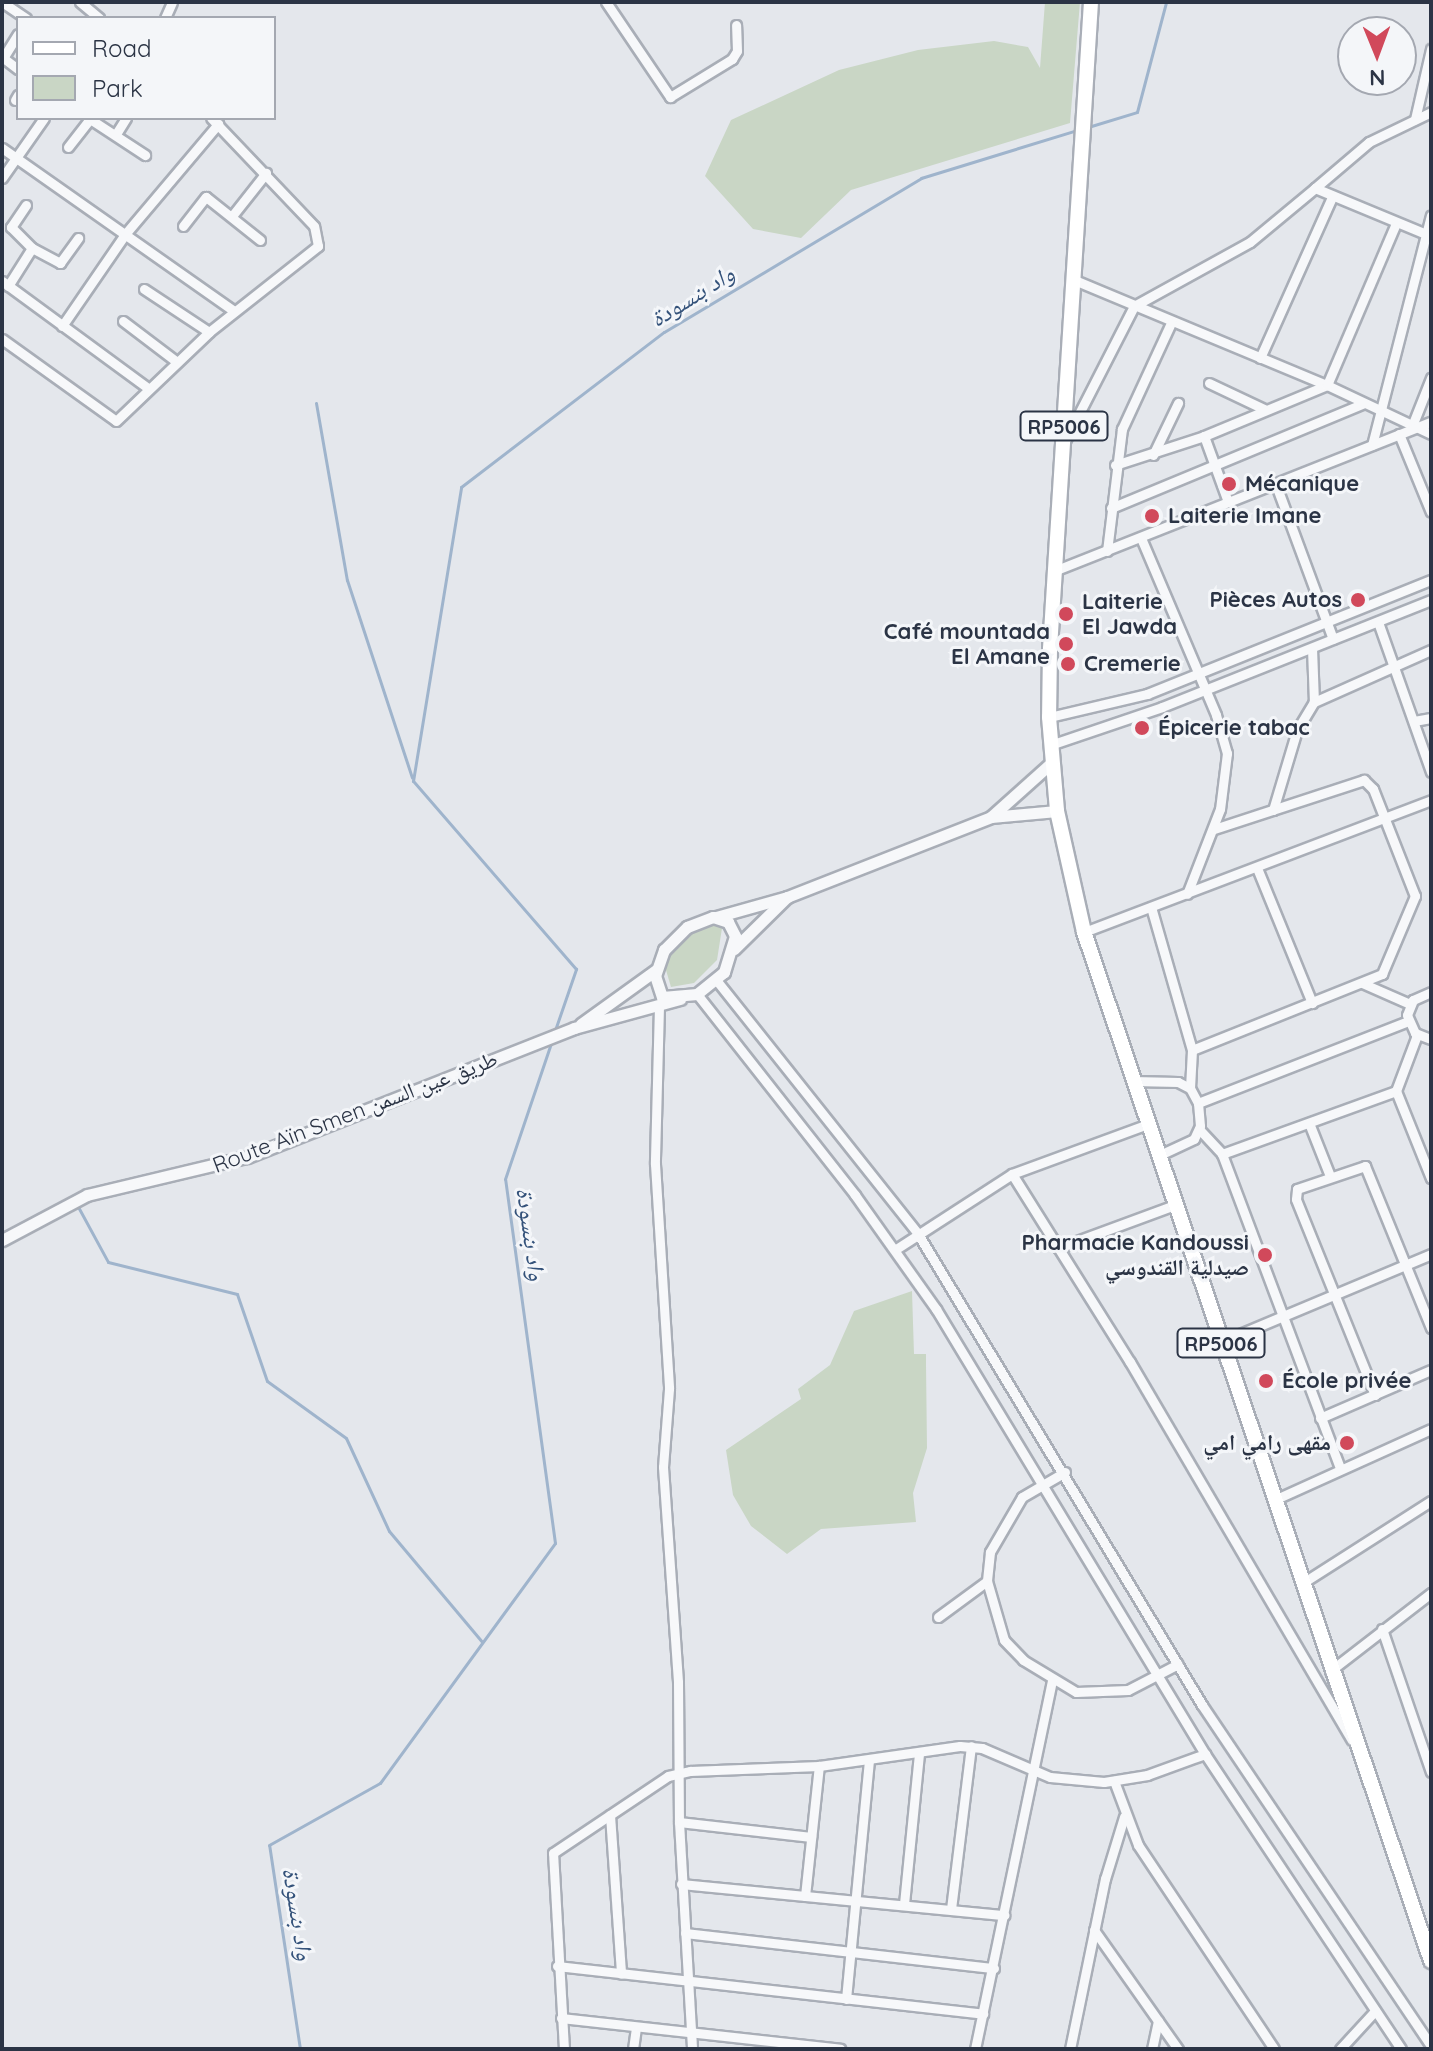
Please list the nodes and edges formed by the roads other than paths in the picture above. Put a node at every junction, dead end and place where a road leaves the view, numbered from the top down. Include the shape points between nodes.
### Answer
1 (2, 2) edge
2 (80, 2) edge
3 (606, 2) edge
4 (1091, 2) edge
5 (23, 16) edge
6 (97, 16) edge
7 (736, 25) dead end
8 (16, 37) edge
9 (1431, 49) edge
10 (2, 57) edge
11 (1431, 112) edge
12 (1415, 119) junction
13 (43, 120) edge
14 (89, 120) edge
15 (92, 120) edge
16 (125, 120) edge
17 (215, 121) edge
18 (116, 134) junction
19 (68, 147) dead end
20 (2, 148) edge
21 (145, 155) dead end
22 (16, 157) junction
23 (266, 173) junction
24 (2, 178) edge
25 (1315, 188) junction
26 (1332, 197) junction
27 (26, 205) dead end
28 (1431, 215) edge
29 (232, 216) junction
30 (1396, 223) junction
31 (183, 226) dead end
32 (126, 233) junction
33 (1429, 235) edge
34 (78, 238) dead end
35 (260, 240) dead end
36 (32, 248) junction
37 (1072, 279) junction
38 (5, 284) edge
39 (144, 289) dead end
40 (1134, 306) junction
41 (234, 311) junction
42 (123, 321) dead end
43 (1171, 323) junction
44 (62, 326) junction
45 (209, 332) junction
46 (2, 339) edge
47 (1260, 358) junction
48 (177, 362) junction
49 (1431, 378) edge
50 (1209, 383) dead end
51 (1327, 385) junction
52 (149, 389) junction
53 (1178, 403) dead end
54 (1362, 404) junction
55 (1264, 409) junction
56 (1378, 411) junction
57 (1431, 422) edge
58 (1414, 427) junction
59 (1399, 434) junction
60 (1431, 434) edge
61 (1204, 436) junction
62 (1063, 445) junction
63 (1372, 445) junction
64 (1153, 455) junction
65 (1115, 465) junction
66 (1216, 466) junction
67 (1276, 485) junction
68 (1228, 502) junction
69 (1111, 508) junction
70 (1431, 512) edge
71 (1141, 538) junction
72 (1107, 551) junction
73 (1054, 571) junction
74 (1431, 580) edge
75 (1431, 600) edge
76 (1326, 622) junction
77 (1378, 622) junction
78 (1333, 639) junction
79 (1312, 648) junction
80 (1431, 650) edge
81 (1396, 666) junction
82 (1197, 673) junction
83 (1204, 690) junction
84 (1314, 702) junction
85 (1049, 717) junction
86 (1431, 718) edge
87 (1414, 721) junction
88 (1050, 745) junction
89 (1051, 763) junction
90 (1431, 772) edge
91 (1431, 800) edge
92 (1273, 810) junction
93 (1057, 811) junction
94 (991, 817) junction
95 (1384, 818) junction
96 (1214, 829) junction
97 (1257, 868) junction
98 (1187, 894) junction
99 (787, 897) junction
100 (1151, 907) junction
101 (716, 917) junction
102 (1084, 932) junction
103 (734, 949) junction
104 (656, 970) junction
105 (717, 981) junction
106 (1362, 983) junction
107 (1431, 992) edge
108 (697, 994) junction
109 (680, 999) junction
110 (1312, 1003) junction
111 (1410, 1004) junction
112 (659, 1006) junction
113 (1408, 1021) junction
114 (574, 1028) junction
115 (1417, 1035) junction
116 (1431, 1039) edge
117 (1192, 1050) junction
118 (1133, 1081) junction
119 (1190, 1088) junction
120 (1396, 1091) junction
121 (1198, 1103) junction
122 (1309, 1123) junction
123 (1148, 1124) junction
124 (1199, 1129) junction
125 (1222, 1154) junction
126 (1158, 1156) junction
127 (1012, 1174) junction
128 (1330, 1176) junction
129 (1431, 1178) edge
130 (1175, 1205) junction
131 (918, 1234) junction
132 (2, 1240) edge
133 (1058, 1248) junction
134 (896, 1249) junction
135 (1431, 1254) edge
136 (1405, 1265) junction
137 (1335, 1295) junction
138 (1281, 1316) junction
139 (1431, 1328) edge
140 (1221, 1342) junction
141 (1431, 1370) edge
142 (1375, 1395) junction
143 (1320, 1418) junction
144 (1431, 1429) edge
145 (1340, 1468) junction
146 (1065, 1472) junction
147 (1042, 1484) junction
148 (1273, 1500) junction
149 (1431, 1501) edge
150 (987, 1581) junction
151 (1301, 1584) junction
152 (1429, 1598) edge
153 (938, 1617) dead end
154 (1382, 1629) junction
155 (1178, 1664) junction
156 (1330, 1671) junction
157 (1157, 1675) junction
158 (1052, 1680) junction
159 (971, 1746) junction
160 (1358, 1749) junction
161 (919, 1753) junction
162 (1205, 1754) junction
163 (869, 1760) junction
164 (819, 1766) junction
165 (678, 1772) junction
166 (1034, 1772) junction
167 (1431, 1772) edge
168 (1114, 1781) junction
169 (610, 1815) junction
170 (1124, 1817) junction
171 (679, 1822) junction
172 (811, 1837) junction
173 (681, 1884) junction
174 (805, 1896) junction
175 (855, 1900) junction
176 (904, 1904) junction
177 (951, 1909) junction
178 (1005, 1915) junction
179 (1094, 1930) junction
180 (685, 1933) junction
181 (850, 1951) junction
182 (1431, 1961) edge
183 (557, 1966) junction
184 (994, 1968) junction
185 (621, 1974) junction
186 (688, 1983) junction
187 (846, 1999) junction
188 (1375, 2011) junction
189 (983, 2014) junction
190 (561, 2018) junction
191 (1158, 2021) junction
192 (636, 2027) junction
193 (691, 2032) junction
194 (767, 2045) edge
195 (1431, 2046) edge
196 (816, 2048) edge
197 (564, 2049) edge
198 (633, 2049) edge
199 (692, 2049) edge
200 (840, 2049) edge
201 (975, 2049) edge
202 (1070, 2049) edge
203 (1152, 2049) edge
204 (1178, 2049) edge
205 (1274, 2049) edge
206 (1340, 2049) edge
207 (1401, 2049) edge

1 - 5 street
2 - 6 street
3 - 7 street via 670,97 732,59 738,46
4 - 37 main road, RP5006
8 - 10 street
9 - 12 street
11 - 12 street
12 - 25 street via 1369,142
13 - 22 street
14 - 19 street
15 - 18 street
16 - 18 street
17 - 23 street
17 - 32 street
18 - 21 street
20 - 22 street
22 - 24 street
22 - 32 street
23 - 29 street
23 - 41 street via 314,226 319,244
25 - 26 street
25 - 40 street via 1250,242
26 - 30 street
26 - 47 street
27 - 36 street via 11,227
28 - 33 street
29 - 31 street via 206,197
29 - 35 street
30 - 33 street
30 - 51 street
32 - 41 street
32 - 44 street
33 - 56 street
34 - 36 street via 60,263
36 - 38 street
37 - 40 street
37 - 62 main road, RP5006
38 - 44 street
39 - 45 street
40 - 43 street
40 - 62 street
41 - 45 street
42 - 48 street
43 - 47 street
43 - 65 street via 1129,410
44 - 52 street
45 - 48 street
46 - 52 street via 116,421
47 - 51 street
48 - 52 street
49 - 58 street
50 - 55 street
51 - 54 street
51 - 55 street
53 - 64 street
54 - 56 street
54 - 66 street
55 - 61 street
56 - 58 street
56 - 63 street
57 - 58 street
58 - 59 street
58 - 60 street
59 - 63 street
59 - 70 street
61 - 64 street
61 - 66 street
62 - 73 main road, RP5006
63 - 67 street
64 - 65 street
65 - 69 street
66 - 68 street
66 - 69 street
67 - 68 street
67 - 76 street
68 - 71 street
69 - 72 street
71 - 72 street
71 - 82 street
72 - 73 street
73 - 85 main road, RP5006
74 - 76 street
75 - 77 street
76 - 78 street
76 - 82 street
77 - 78 street
77 - 81 street
78 - 79 street
79 - 83 street
79 - 84 street
80 - 81 street
81 - 84 street
81 - 87 street
82 - 83 street
82 - 85 street via 1114,705
83 - 88 street
83 - 96 street via 1227,753 1226,787
84 - 92 street via 1297,730
85 - 88 main road, RP5006
86 - 87 street
87 - 90 street
88 - 89 main road, RP5006
89 - 93 main road, RP5006
89 - 94 street
91 - 95 street
92 - 95 street via 1360,780 1371,784
92 - 96 street
93 - 94 street
93 - 102 main road, RP5006
94 - 99 street
95 - 97 street
95 - 106 street via 1415,901 1387,969
96 - 98 street
97 - 98 street
97 - 110 street
98 - 100 street
99 - 101 street
99 - 103 street
100 - 102 street
100 - 117 street
101 - 103 street via 732,927
101 - 104 street via 679,933
102 - 118 main road, RP5006
103 - 105 street
104 - 109 street via 659,995
104 - 114 street, Route Aïn Smen طريق عين السمن
105 - 108 street, Route Aïn Smen طريق عين السمن
105 - 131 street
106 - 110 street
106 - 111 street
107 - 111 street
108 - 109 street, Route Aïn Smen طريق عين السمن
108 - 134 street
109 - 112 street, Route Aïn Smen طريق عين السمن
110 - 117 street
111 - 113 street
112 - 114 street, Route Aïn Smen طريق عين السمن
112 - 165 street via 655,1164 669,1371 663,1467 679,1692
113 - 115 street
113 - 121 street
114 - 132 street, Route Aïn Smen طريق عين السمن via 247,1157 87,1195
115 - 116 street
115 - 120 street
117 - 119 street
118 - 119 street via 1164,1078
118 - 123 main road, RP5006
119 - 121 street
120 - 122 street
120 - 129 street
121 - 124 street
122 - 125 street
122 - 128 street
123 - 126 main road, RP5006
123 - 127 street
124 - 125 street
124 - 126 street via 1186,1146
125 - 138 street
126 - 130 main road, RP5006
127 - 131 street
127 - 133 street
128 - 136 street via 1365,1166
128 - 137 street via 1297,1189 1295,1195
130 - 133 street
130 - 140 main road, RP5006
131 - 134 street
131 - 146 street
133 - 160 street
134 - 147 street
135 - 136 street
136 - 137 street
136 - 139 street
137 - 138 street
137 - 142 street
138 - 140 street
138 - 143 street
140 - 148 main road, RP5006
141 - 142 street
142 - 143 street
143 - 145 street
144 - 145 street
145 - 148 street
146 - 147 street
146 - 155 street
147 - 150 street via 1022,1497 1003,1523 990,1552
147 - 157 street
148 - 151 main road, RP5006
149 - 151 street
150 - 153 street
150 - 158 street via 1004,1640
151 - 156 main road, RP5006
152 - 154 street
154 - 156 street
154 - 167 street
155 - 157 street
155 - 195 street
156 - 160 main road, RP5006
157 - 158 street via 1128,1690 1102,1694 1076,1692
157 - 162 street
158 - 166 street
159 - 161 street
159 - 166 street
159 - 177 street
160 - 182 main road, RP5006
161 - 163 street
161 - 176 street
162 - 168 street
162 - 188 street
163 - 164 street
163 - 175 street
164 - 165 street
164 - 172 street
165 - 169 street
165 - 171 street
166 - 168 street
166 - 178 street
168 - 170 street
169 - 183 street via 553,1853
169 - 185 street
170 - 179 street
170 - 205 street
171 - 172 street
171 - 173 street
172 - 174 street
173 - 174 street
173 - 180 street
174 - 175 street
175 - 176 street
175 - 181 street
176 - 177 street
177 - 178 street
178 - 184 street
179 - 191 street
179 - 202 street
180 - 181 street
180 - 186 street
181 - 184 street
181 - 187 street
183 - 185 street
183 - 190 street
184 - 189 street
185 - 186 street
186 - 187 street
186 - 193 street
187 - 189 street
188 - 206 street
188 - 207 street
189 - 201 street
190 - 192 street
190 - 197 street
191 - 203 street
191 - 204 street
192 - 193 street
192 - 198 street
193 - 194 street
193 - 199 street
194 - 196 street
196 - 200 street

